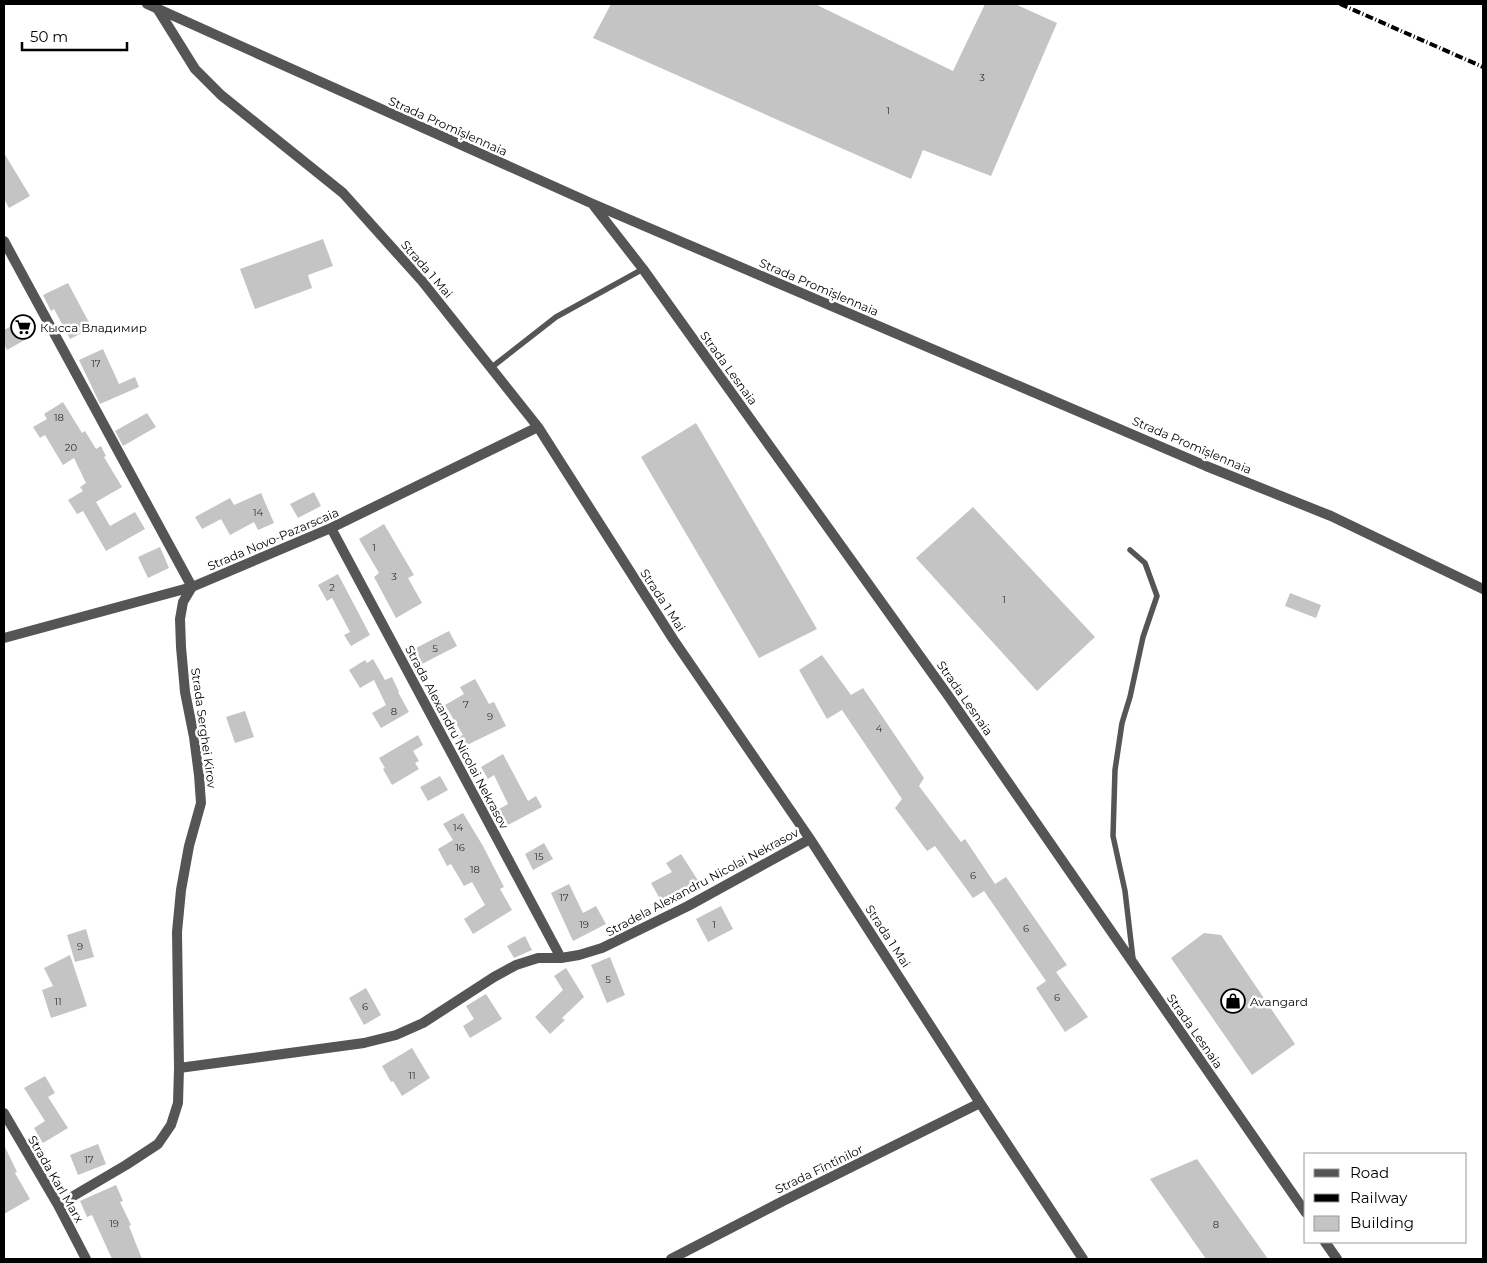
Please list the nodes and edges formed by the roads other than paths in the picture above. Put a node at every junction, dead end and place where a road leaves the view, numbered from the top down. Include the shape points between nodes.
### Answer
1 (147, 4) edge
2 (157, 8) junction
3 (593, 204) junction
4 (4, 241) edge
5 (643, 269) junction
6 (492, 367) junction
7 (538, 427) junction
8 (331, 528) junction
9 (1130, 550) dead end
10 (192, 587) junction
11 (1483, 589) edge
12 (4, 638) edge
13 (810, 839) junction
14 (561, 958) junction
15 (1133, 963) junction
16 (179, 1068) junction
17 (980, 1103) junction
18 (4, 1113) edge
19 (58, 1205) junction
20 (1304, 1211) edge
21 (1326, 1243) edge
22 (86, 1259) edge
23 (671, 1259) edge
24 (1083, 1259) edge
25 (1337, 1259) edge

1 - 2 street, Strada Promîșlennaia
2 - 3 street, Strada Promîșlennaia
2 - 6 street, Strada 1 Mai via 195,69 221,95 343,193 422,281
3 - 5 street, Strada Lesnaia
3 - 11 street, Strada Promîșlennaia via 1206,466 1332,516
4 - 10 street
5 - 6 lane via 556,317
5 - 15 street, Strada Lesnaia via 947,694
6 - 7 street, Strada 1 Mai
7 - 8 street, Strada Novo-Pazarscaia
7 - 13 street, Strada 1 Mai via 673,639
8 - 10 street, Strada Novo-Pazarscaia
8 - 14 street, Strada Alexandru Nicolai Nekrasov
9 - 15 lane via 1145,563 1157,596 1143,637 1122,723 1115,770 1113,836 1125,891
10 - 12 street, Strada Novo-Pazarscaia
10 - 16 street, Strada Serghei Kirov via 183,602 181,647 201,803 189,846 176,932
13 - 14 street, Stradela Alexandru Nicolai Nekrasov via 688,906 602,948
13 - 17 street, Strada 1 Mai
14 - 16 street, Stradela Alexandru Nicolai Nekrasov via 538,958 516,965 423,1023 396,1035 364,1043
15 - 20 street, Strada Lesnaia
16 - 19 street, Strada Serghei Kirov via 178,1103 171,1125 158,1144
17 - 23 street, Strada Fîntînilor
17 - 24 street, Strada 1 Mai
18 - 19 street, Strada Karl Marx
19 - 22 street, Strada Karl Marx
21 - 25 street

